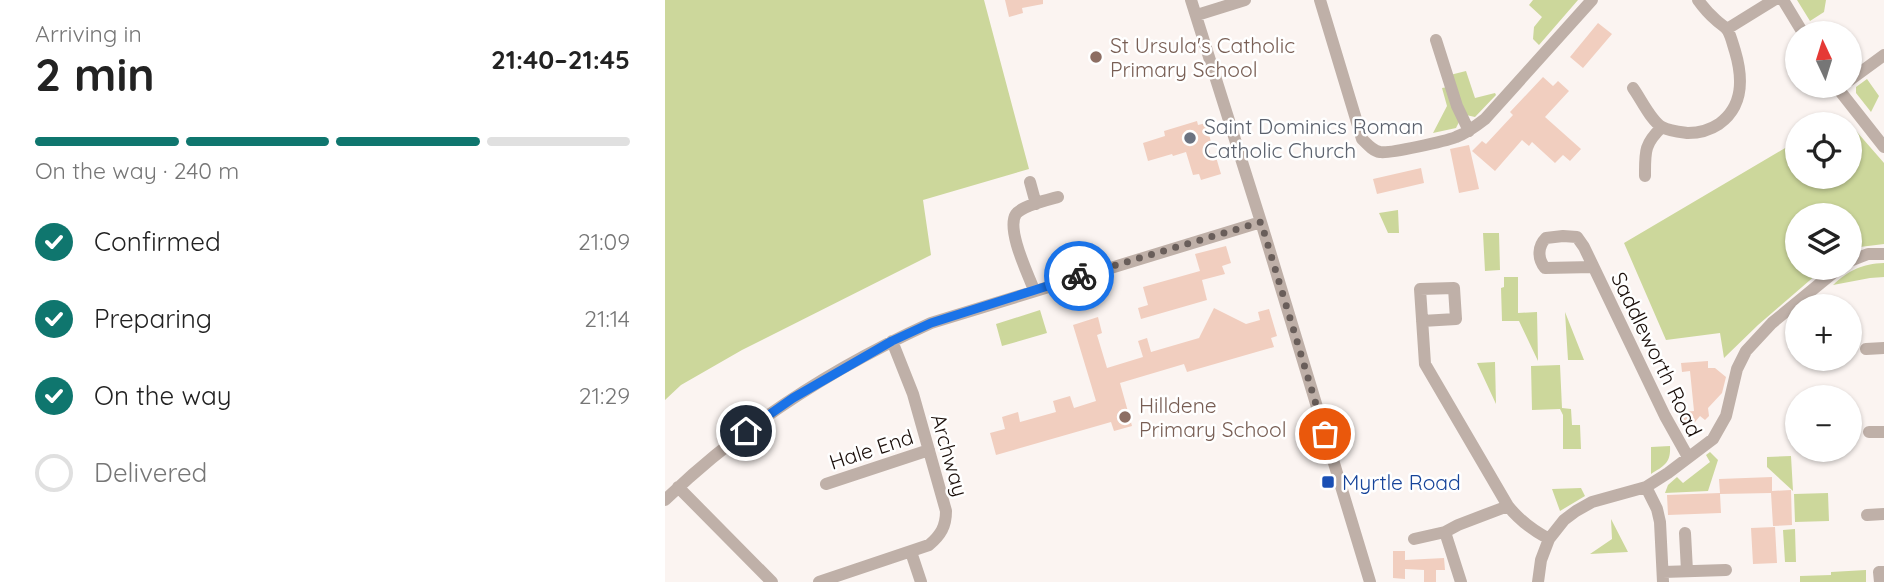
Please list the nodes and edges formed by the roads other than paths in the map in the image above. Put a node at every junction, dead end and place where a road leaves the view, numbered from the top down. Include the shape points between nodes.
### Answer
1 (1191, 0) edge
2 (1245, 0) edge
3 (1321, 0) edge
4 (1592, 0) edge
5 (1698, 0) edge
6 (1774, 0) edge
7 (1783, 0) edge
8 (1196, 15) junction
9 (1796, 21) edge
10 (1727, 29) junction
11 (1436, 40) dead end
12 (1884, 55) edge
13 (1862, 71) edge
14 (1633, 89) dead end
15 (1846, 98) edge
16 (1662, 127) junction
17 (1469, 131) junction
18 (1884, 147) edge
19 (1645, 176) dead end
20 (1030, 183) dead end
21 (1058, 197) dead end
22 (1036, 204) junction
23 (1261, 222) junction
24 (1884, 254) edge
25 (1862, 256) edge
26 (1593, 267) dead end
27 (1824, 280) edge
28 (1034, 290) junction
29 (1422, 321) dead end
30 (892, 341) junction
31 (1884, 348) edge
32 (1866, 349) dead end
33 (1869, 432) dead end
34 (1884, 432) edge
35 (929, 450) junction
36 (1688, 457) junction
37 (826, 484) dead end
38 (678, 487) junction
39 (1646, 487) junction
40 (665, 500) edge
41 (1508, 506) junction
42 (1884, 514) edge
43 (1867, 515) dead end
44 (1445, 532) junction
45 (1685, 533) dead end
46 (1414, 539) dead end
47 (1549, 539) junction
48 (911, 552) junction
49 (1726, 570) dead end
50 (1687, 571) junction
51 (1884, 572) edge
52 (858, 576) edge
53 (1663, 577) edge
54 (772, 582) edge
55 (819, 582) edge
56 (921, 582) edge
57 (1370, 582) edge
58 (1461, 582) edge
59 (1538, 582) edge
60 (1880, 582) edge

1 - 8 street
2 - 8 street
3 - 17 street via 1366,144 1380,153 1393,152
4 - 17 street
5 - 10 street
6 - 10 street
7 - 9 street
8 - 23 street
10 - 16 street via 1741,83 1733,109 1705,131
11 - 17 street
12 - 13 street
14 - 16 street
15 - 18 street
16 - 19 street via 1647,143
20 - 22 street
21 - 22 street
22 - 28 street via 1016,214 1013,223
23 - 28 street
23 - 57 street
24 - 25 street
26 - 36 street, Saddleworth Road
27 - 36 street via 1746,351 1726,416 1713,439
28 - 30 street via 931,323
29 - 41 street via 1425,364
30 - 35 street, Archway
30 - 38 street via 793,398
31 - 32 street
33 - 34 street
35 - 37 street, Hale End
35 - 48 street, Archway via 946,523 929,545
36 - 39 street
38 - 40 street
38 - 54 street
39 - 47 street via 1592,502 1564,520
39 - 53 street via 1660,522
41 - 44 street
41 - 47 street via 1532,530
42 - 43 street
44 - 46 street
44 - 58 street
45 - 50 street
47 - 59 street
48 - 52 street, Archway
48 - 56 street
49 - 50 street
50 - 53 street
51 - 60 street via 1879,572
52 - 55 street, Archway

